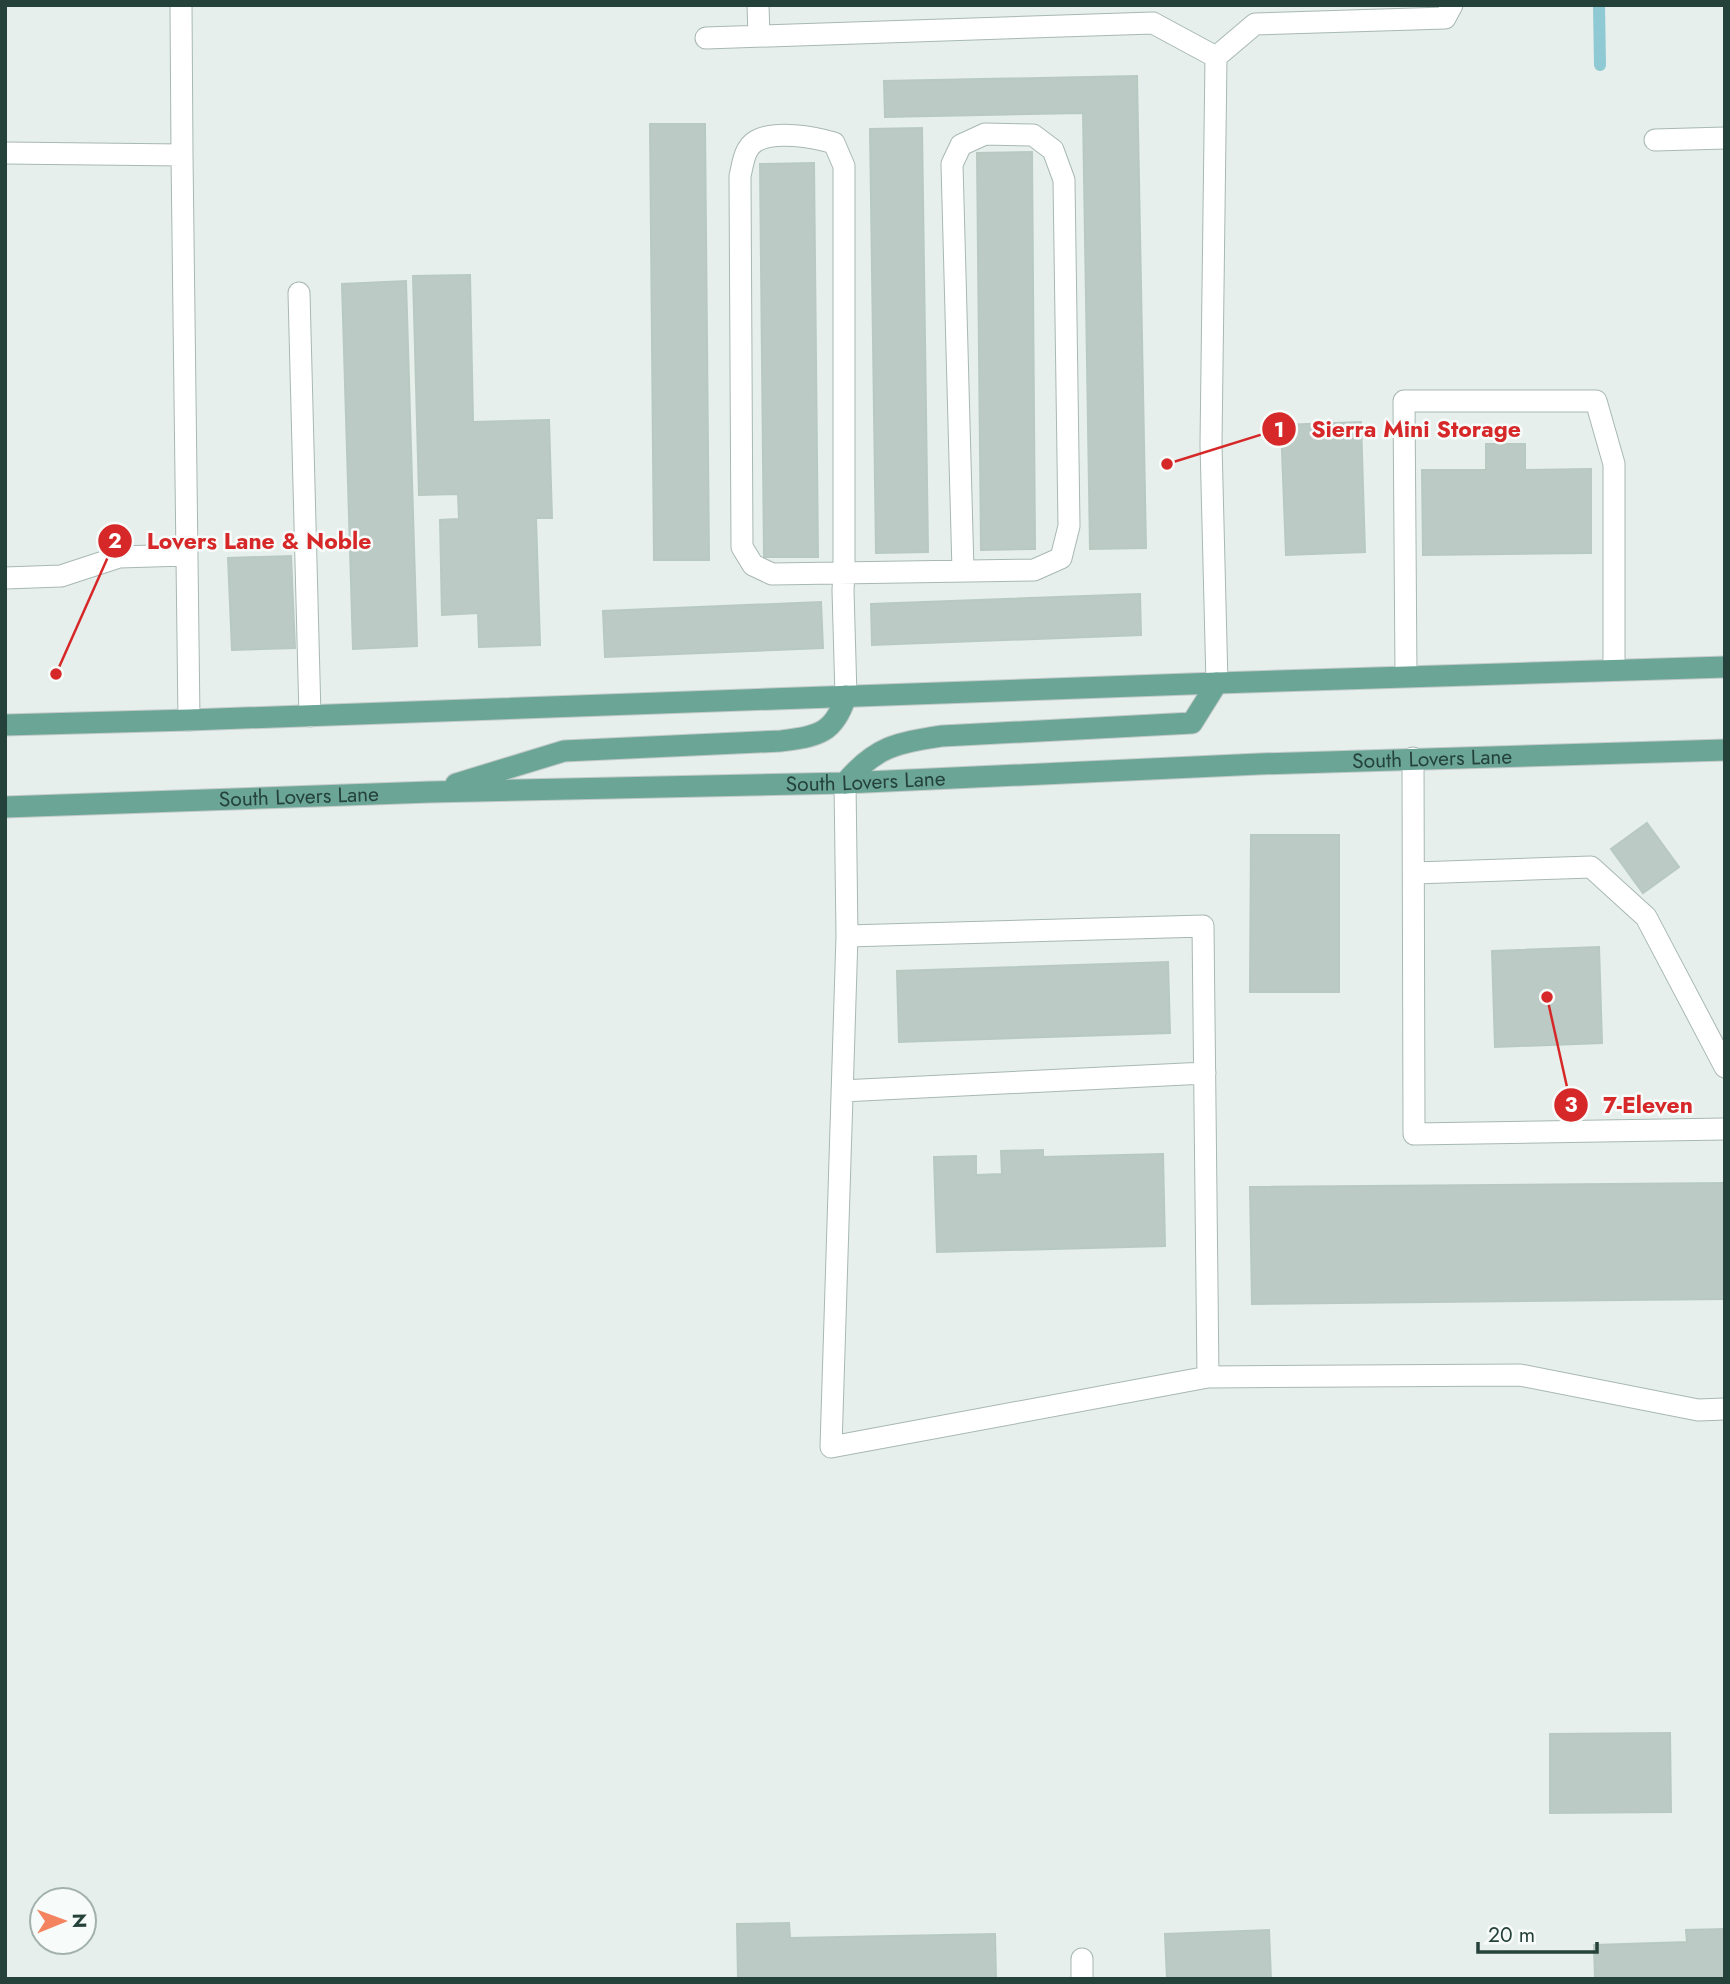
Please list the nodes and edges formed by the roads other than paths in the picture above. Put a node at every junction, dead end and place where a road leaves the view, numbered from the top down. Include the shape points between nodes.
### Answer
1 (181, 5) edge
2 (758, 5) edge
3 (1452, 5) edge
4 (759, 36) junction
5 (706, 38) dead end
6 (1216, 57) junction
7 (1725, 138) edge
8 (1655, 141) dead end
9 (5, 153) edge
10 (182, 155) junction
11 (299, 293) dead end
12 (185, 555) junction
13 (963, 571) junction
14 (844, 574) junction
15 (5, 578) edge
16 (1725, 667) edge
17 (1614, 669) junction
18 (1406, 676) junction
19 (1217, 683) junction
20 (846, 696) junction
21 (310, 716) junction
22 (189, 720) junction
23 (5, 725) edge
24 (1725, 750) edge
25 (1413, 758) junction
26 (845, 783) junction
27 (430, 792) junction
28 (5, 807) edge
29 (1415, 873) junction
30 (847, 936) junction
31 (1725, 1067) edge
32 (1205, 1073) junction
33 (842, 1091) junction
34 (1725, 1129) edge
35 (1208, 1377) junction
36 (1725, 1409) edge

1 - 10 lane
2 - 4 lane
3 - 6 lane via 1445,18 1255,24
4 - 5 lane
4 - 6 lane via 1153,23
6 - 19 lane via 1211,444
7 - 8 lane
9 - 10 lane
10 - 12 lane
11 - 21 lane
12 - 15 lane via 119,557 61,576
12 - 22 lane
13 - 13 lane via 1034,570 1061,558 1069,526 1064,180 1054,150 1033,135 985,134 961,145 952,164
13 - 14 lane
14 - 14 lane via 844,166 834,142 775,136 755,142 744,156 740,176 742,547 753,565 772,574
14 - 20 lane
16 - 17 main road
17 - 18 main road
17 - 18 lane via 1614,464 1596,401 1404,401
18 - 19 main road
19 - 20 main road
19 - 26 main road via 1192,723 917,740 880,751
20 - 21 main road
20 - 27 main road via 832,725 804,737 564,751
21 - 22 main road
22 - 23 main road
24 - 25 main road, South Lovers Lane
25 - 26 main road, South Lovers Lane
25 - 29 lane
26 - 27 main road, South Lovers Lane
26 - 30 lane
27 - 28 main road, South Lovers Lane
29 - 31 lane via 1591,867 1646,917
29 - 34 lane via 1414,1134
30 - 32 lane via 1203,926
30 - 33 lane
32 - 33 lane
32 - 35 lane
33 - 35 lane via 831,1447
35 - 36 lane via 1520,1375 1698,1410

